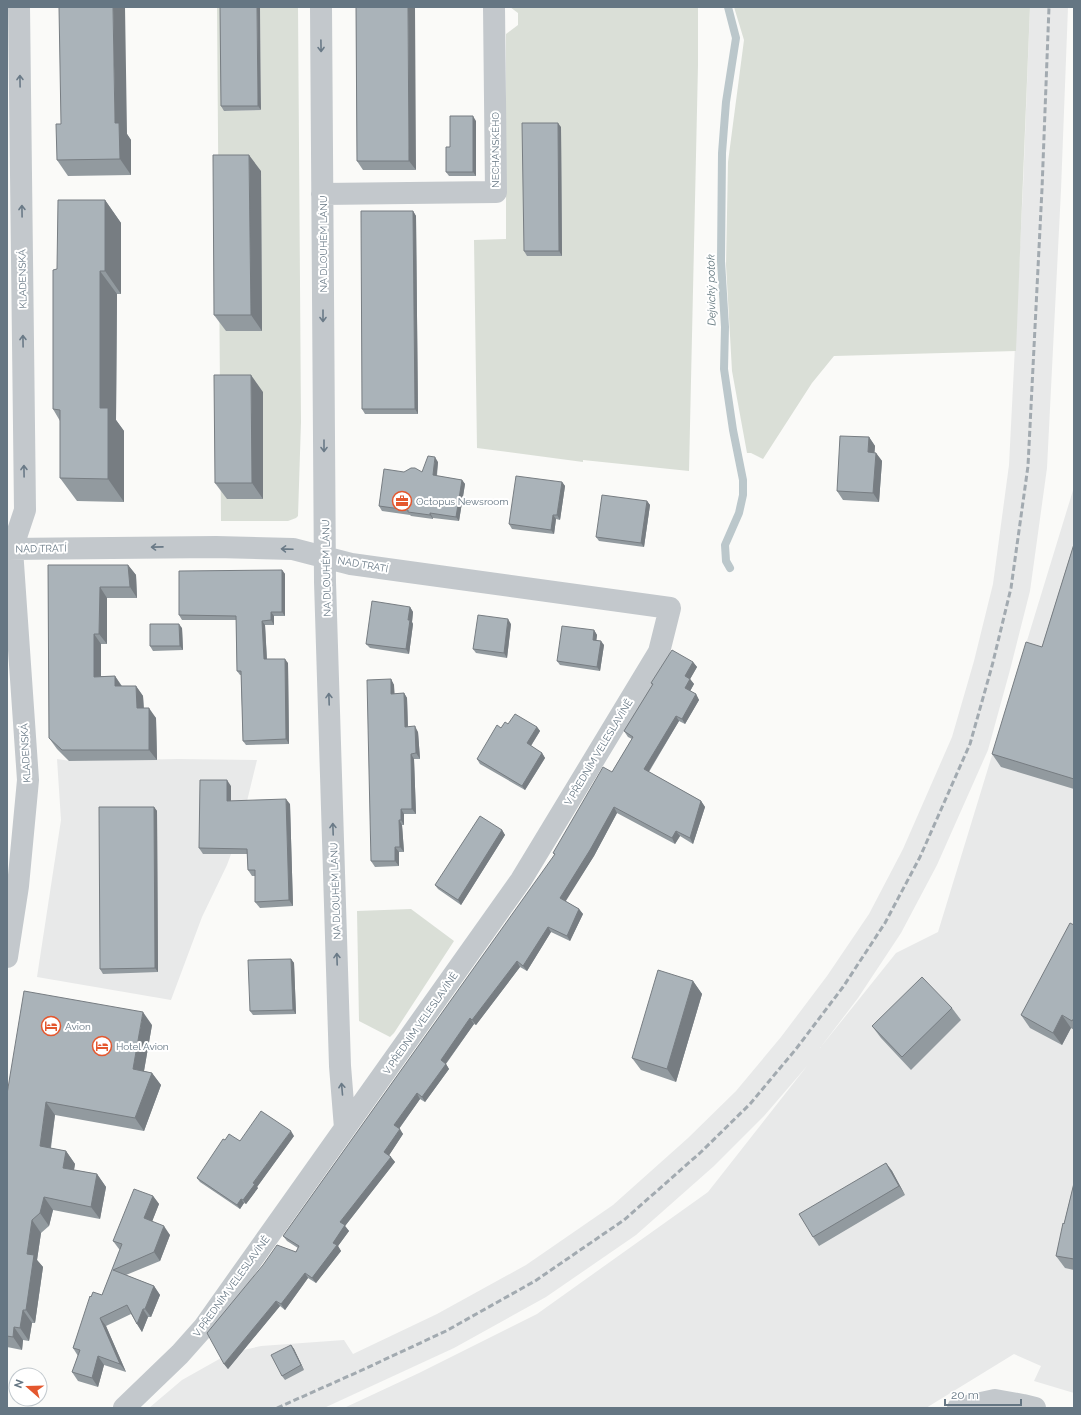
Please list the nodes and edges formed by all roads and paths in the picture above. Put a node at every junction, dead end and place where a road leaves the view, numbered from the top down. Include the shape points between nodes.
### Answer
1 (20, 7) edge
2 (321, 7) edge
3 (494, 7) edge
4 (322, 194) junction
5 (9, 546) edge
6 (325, 557) junction
7 (670, 608) joint
8 (7, 958) edge
9 (345, 1128) junction
10 (959, 1407) edge
11 (124, 1408) edge
12 (1035, 1408) edge

5 -> 1 street, KLADENSKÁ via 25,510
2 -> 4 street, NA DLOUHÉM LÁNU
3 - 4 street, NECHANSKÉHO via 496,192
4 -> 6 street, NA DLOUHÉM LÁNU
6 -> 5 street, NAD TRATÍ via 293,549
5 - 8 street, KLADENSKÁ via 28,780 18,886
6 - 7 street, NAD TRATÍ via 351,564
9 -> 6 street, NA DLOUHÉM LÁNU via 340,1066
7 - 9 street, V PŘEDNÍM VELESLAVÍNĚ via 659,652 522,880
9 - 11 street, V PŘEDNÍM VELESLAVÍNĚ via 204,1327
10 - 12 street via 995,1400

